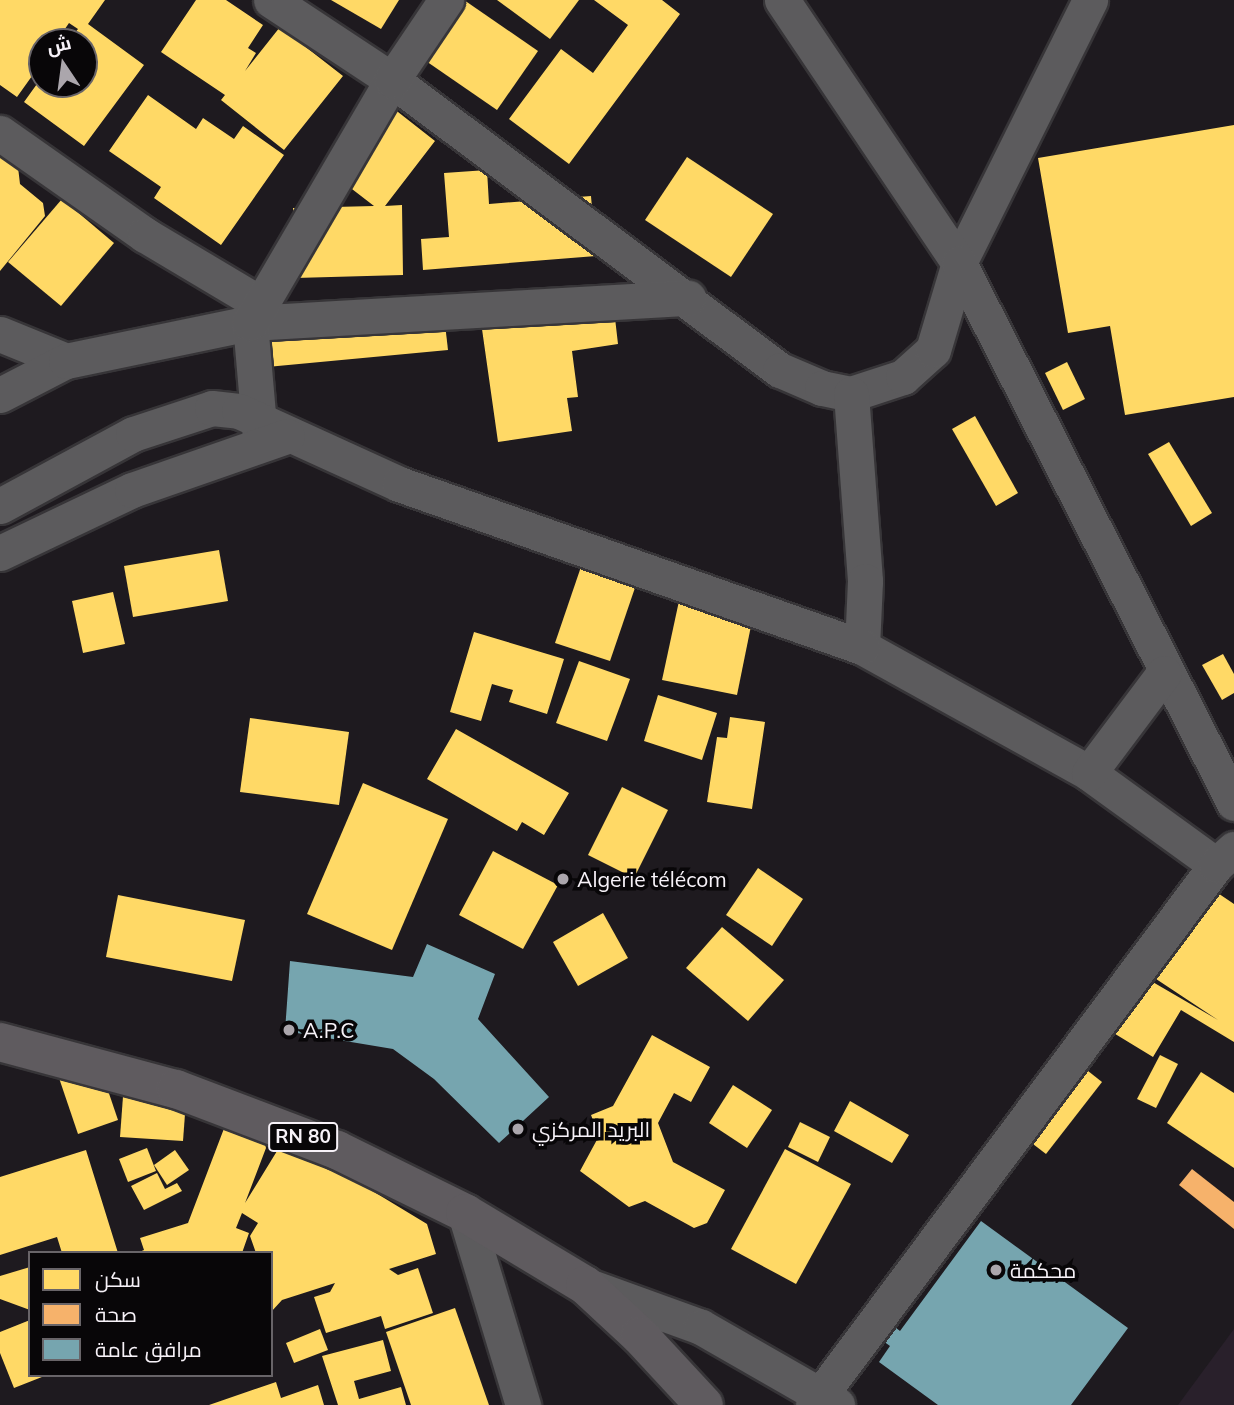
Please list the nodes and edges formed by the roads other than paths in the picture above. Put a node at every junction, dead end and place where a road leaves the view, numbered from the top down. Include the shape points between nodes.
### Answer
1 (271, 0) edge
2 (446, 0) edge
3 (782, 0) edge
4 (1090, 0) edge
5 (392, 80) junction
6 (0, 133) edge
7 (958, 263) junction
8 (688, 298) junction
9 (254, 313) junction
10 (0, 334) edge
11 (66, 361) junction
12 (851, 394) junction
13 (0, 395) edge
14 (270, 433) junction
15 (0, 506) edge
16 (0, 553) edge
17 (862, 647) junction
18 (1164, 674) junction
19 (1089, 773) junction
20 (1234, 803) edge
21 (1225, 857) edge
22 (0, 1042) edge
23 (465, 1213) junction
24 (585, 1285) junction
25 (823, 1401) edge
26 (523, 1405) edge
27 (704, 1405) edge

1 - 5 street
2 - 5 street
3 - 7 street
4 - 7 street
5 - 8 street
5 - 9 street
6 - 9 street
7 - 12 street via 933,350 903,377
7 - 18 street
8 - 9 street
8 - 12 street via 780,370 822,388
9 - 11 street
9 - 14 street
10 - 11 street
11 - 13 street
12 - 17 street via 865,581
14 - 15 street via 212,408 173,418 133,434
14 - 16 street via 132,490
14 - 17 street via 399,484
17 - 19 street
18 - 19 street
18 - 20 street
19 - 21 street
21 - 25 street
22 - 23 main road, RN 80 via 176,1089 337,1150
23 - 24 main road, RN 80
23 - 26 street
24 - 25 street via 701,1327
24 - 27 main road, RN 80

